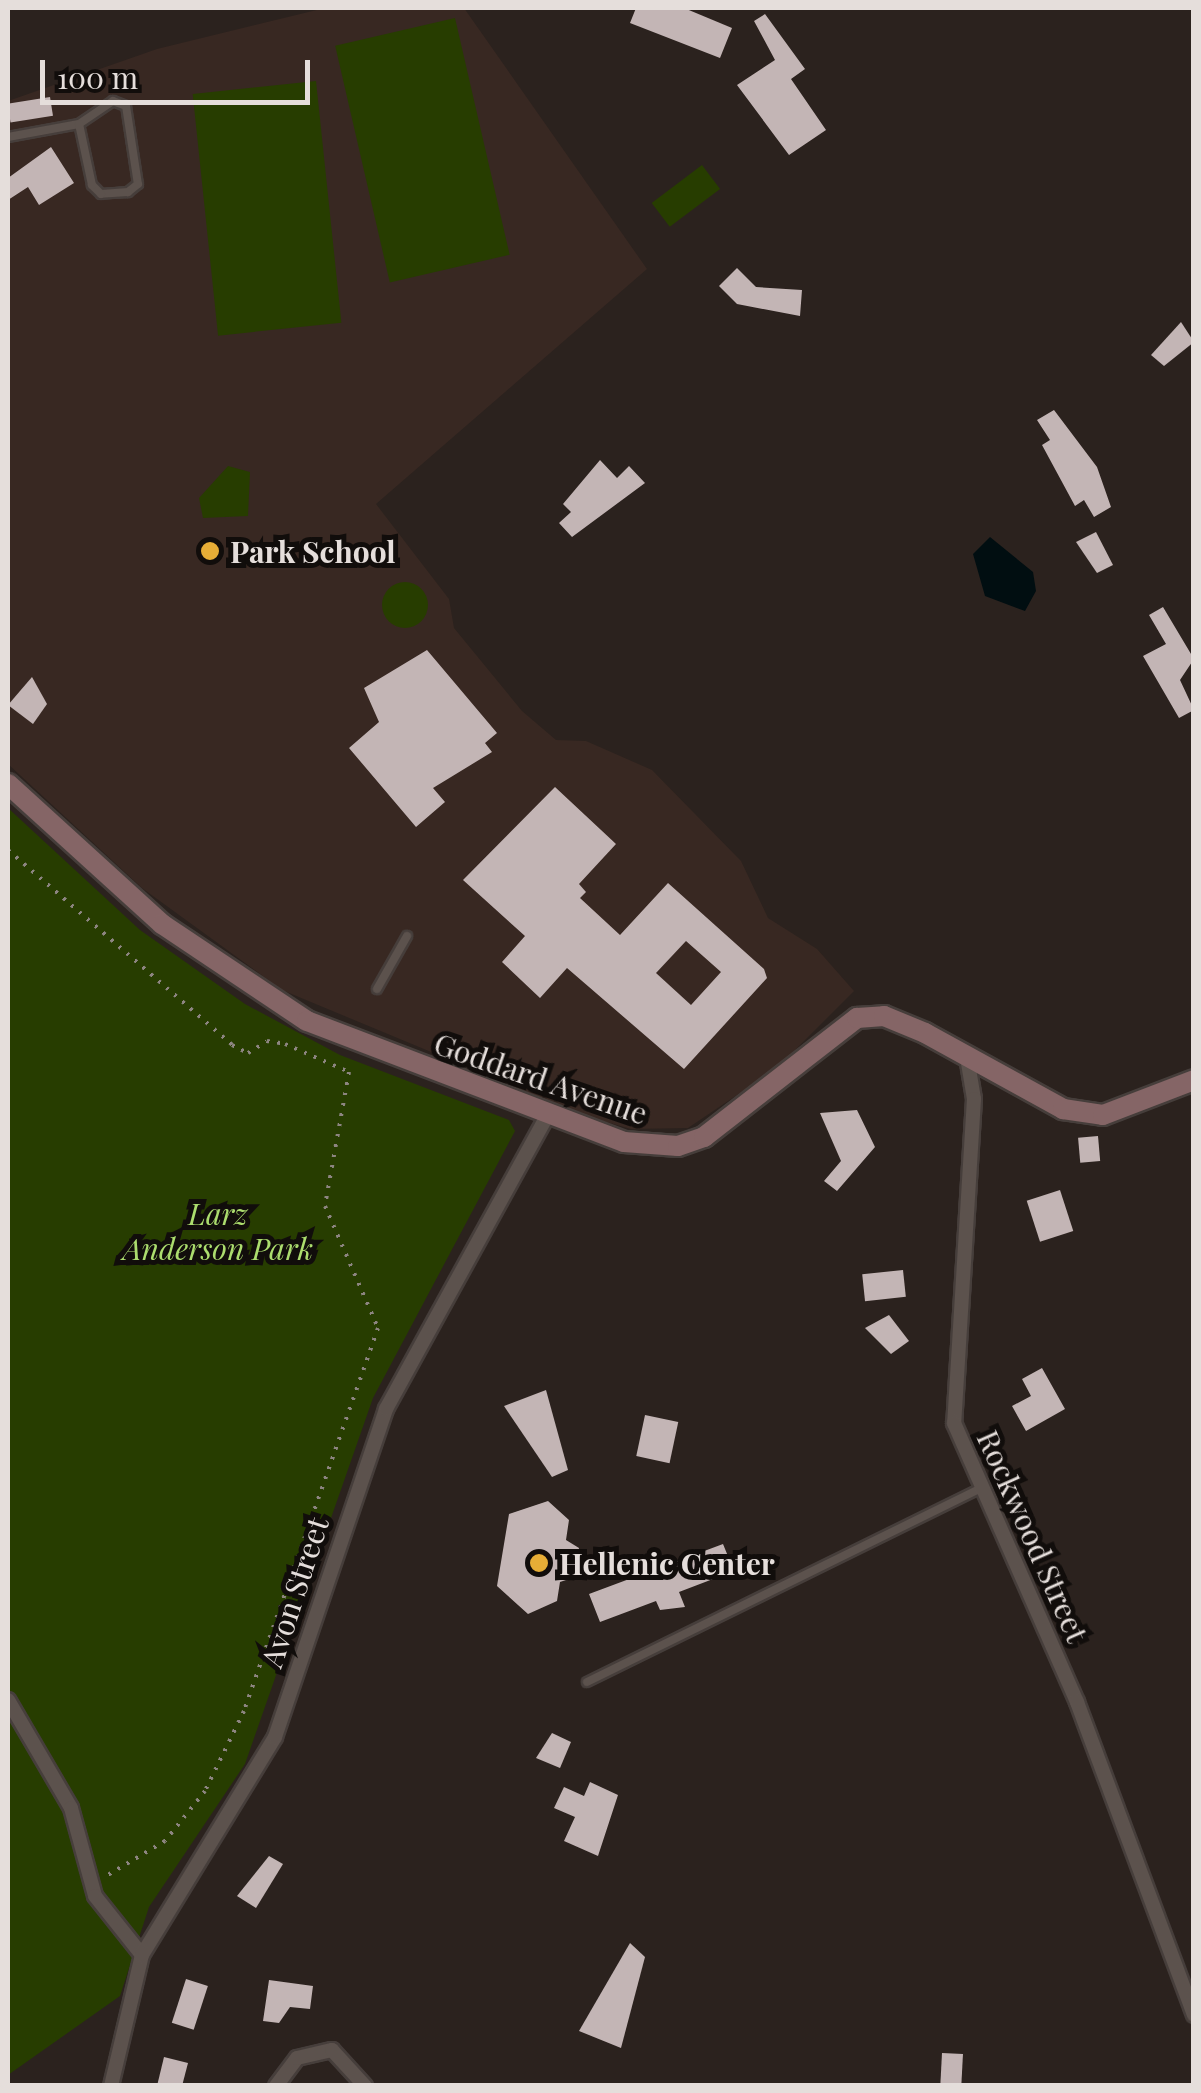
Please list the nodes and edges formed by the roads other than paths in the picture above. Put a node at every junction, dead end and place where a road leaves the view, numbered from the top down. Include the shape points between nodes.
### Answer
1 (79, 124) junction
2 (8, 138) edge
3 (8, 784) edge
4 (407, 936) dead end
5 (377, 989) dead end
6 (967, 1058) junction
7 (1194, 1080) edge
8 (546, 1118) junction
9 (978, 1490) junction
10 (587, 1682) dead end
11 (8, 1700) edge
12 (142, 1954) junction
13 (1194, 2015) edge
14 (111, 2086) edge
15 (276, 2086) edge
16 (366, 2086) edge

1 - 1 lane via 95,106 126,106 138,184 128,192 102,194 92,185
1 - 2 lane
3 - 8 main road, Goddard Avenue via 162,924 306,1021
4 - 5 lane
6 - 7 main road, Goddard Avenue via 1033,1099 1103,1115
6 - 8 main road, Goddard Avenue via 884,1016 857,1018 722,1126 678,1146 624,1142
6 - 9 street, Rockwood Street via 974,1099 954,1423
8 - 12 street, Avon Street via 386,1409 274,1738
9 - 10 lane
9 - 13 street, Rockwood Street via 1077,1702
11 - 12 street via 72,1808 114,1928
12 - 14 street, Avon Street
15 - 16 street via 297,2058 332,2050

